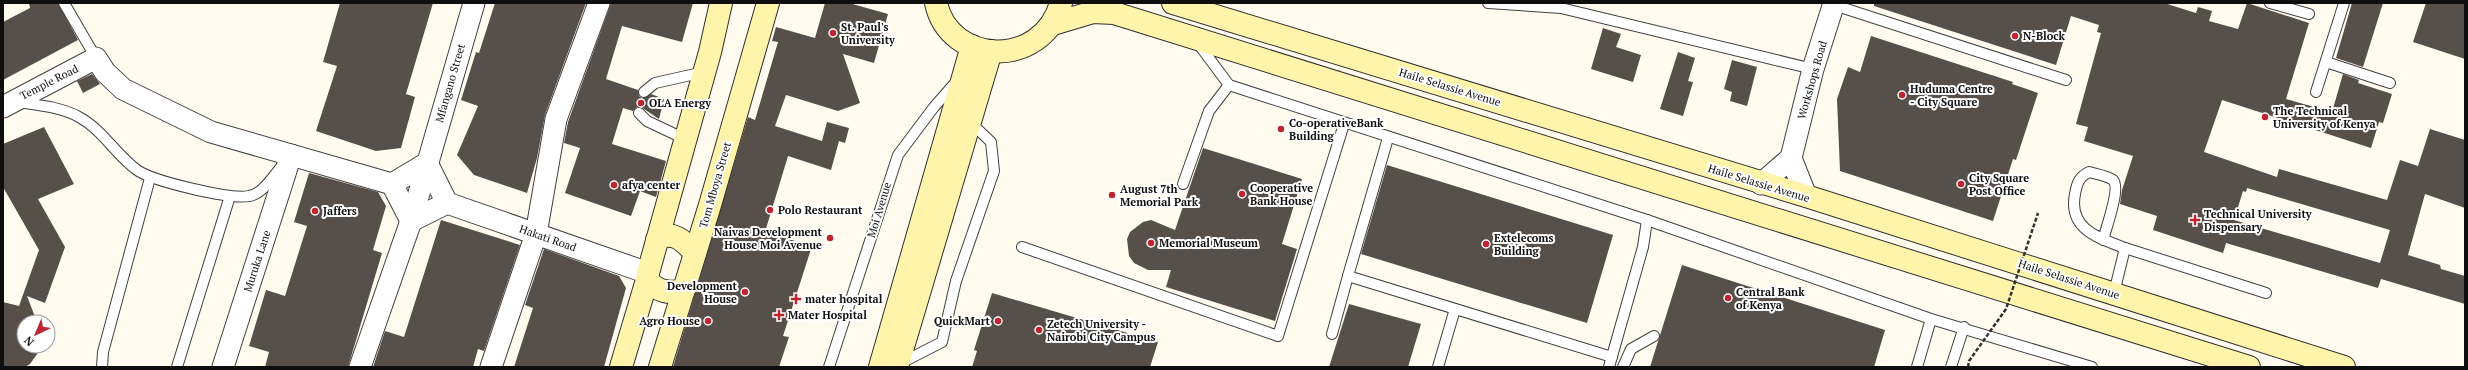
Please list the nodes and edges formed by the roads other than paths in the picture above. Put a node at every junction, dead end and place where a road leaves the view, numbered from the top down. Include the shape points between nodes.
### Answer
1 (64, 3) edge
2 (474, 3) edge
3 (599, 3) edge
4 (721, 3) edge
5 (768, 3) edge
6 (936, 3) edge
7 (1060, 3) edge
8 (1173, 3) edge
9 (1488, 3) edge
10 (2270, 3) edge
11 (2344, 3) edge
12 (1834, 4) edge
13 (2309, 14) dead end
14 (1053, 24) junction
15 (1192, 36) junction
16 (982, 48) junction
17 (96, 58) junction
18 (2326, 62) junction
19 (1813, 69) junction
20 (704, 72) junction
21 (965, 72) junction
22 (2066, 80) dead end
23 (2390, 83) dead end
24 (1229, 86) junction
25 (644, 92) dead end
26 (2316, 92) dead end
27 (8, 104) edge
28 (639, 113) dead end
29 (970, 122) junction
30 (1344, 124) junction
31 (1388, 138) junction
32 (685, 139) junction
33 (291, 155) junction
34 (1791, 158) junction
35 (427, 163) junction
36 (150, 178) junction
37 (392, 184) junction
38 (1184, 184) dead end
39 (1762, 184) junction
40 (230, 196) junction
41 (1806, 196) junction
42 (447, 203) junction
43 (1647, 220) junction
44 (411, 221) junction
45 (536, 234) junction
46 (657, 240) junction
47 (2103, 240) junction
48 (1022, 247) dead end
49 (2125, 248) junction
50 (695, 253) junction
51 (647, 276) junction
52 (1348, 276) junction
53 (684, 290) junction
54 (2114, 293) junction
55 (2266, 293) dead end
56 (1455, 309) junction
57 (1931, 319) junction
58 (1964, 327) junction
59 (1332, 334) dead end
60 (1654, 336) dead end
61 (1611, 362) edge
62 (891, 366) edge
63 (2241, 366) edge
64 (102, 367) edge
65 (177, 367) edge
66 (223, 367) edge
67 (360, 367) edge
68 (491, 367) edge
69 (621, 367) edge
70 (660, 367) edge
71 (830, 367) edge
72 (1438, 367) edge
73 (1623, 367) edge
74 (1917, 367) edge
75 (1951, 367) edge
76 (2092, 367) edge
77 (2344, 367) edge

1 - 17 lane
2 - 35 street, Mfangano Street
3 - 45 street via 556,119
4 - 20 main road
5 - 50 main road, Tom Mboya Street
6 - 16 main road via 946,26 960,39
7 - 14 main road
8 - 39 main road, Haile Selassie Avenue
9 - 19 lane via 1561,8
10 - 13 lane
11 - 18 lane
12 - 19 street, Workshops Road
12 - 22 lane
14 - 15 main road via 1093,12 1114,13
14 - 16 main road via 1040,38 1021,48 999,52
15 - 24 lane
15 - 63 main road
16 - 21 main road, Moi Avenue
16 - 29 main road
17 - 27 street, Temple Road
17 - 33 street via 111,79 147,102 211,132
18 - 23 lane
18 - 26 lane
19 - 34 street, Workshops Road
20 - 25 lane via 656,83
20 - 32 main road
21 - 62 main road, Moi Avenue
21 - 71 lane, Moi Avenue via 934,107 898,155
24 - 30 lane
24 - 38 lane via 1209,111
27 - 36 lane via 63,111 79,117 103,136 138,171
28 - 32 lane via 647,121
29 - 62 main road
29 - 62 lane via 991,142 994,171 956,281 942,342
30 - 31 lane
30 - 48 lane via 1278,336
31 - 43 lane
31 - 52 lane
32 - 46 main road
33 - 37 street
33 - 40 lane via 260,192 249,196
33 - 66 street, Muruka Lane
34 - 39 street
34 - 41 street
35 - 37 street
35 - 42 street
35 - 44 street, Mfangano Street
36 - 40 lane
36 - 64 lane
37 - 44 street
39 - 41 main road, Haile Selassie Avenue
40 - 65 lane
41 - 54 main road, Haile Selassie Avenue
42 - 44 street
42 - 45 street, Hakati Road
43 - 57 lane
43 - 61 lane via 1643,247
44 - 67 street
45 - 51 street, Hakati Road
45 - 68 street
46 - 50 main road via 666,235 674,236
46 - 51 main road
47 - 47 lane via 2116,192 2115,183 2112,179 2089,172 2081,176 2072,206 2089,233
47 - 49 lane
49 - 54 lane
49 - 55 lane
50 - 53 main road, Tom Mboya Street
51 - 53 main road via 661,291
51 - 69 main road
52 - 56 lane
52 - 59 lane
53 - 70 main road, Tom Mboya Street
54 - 77 main road, Haile Selassie Avenue
56 - 61 lane
56 - 72 lane
57 - 58 lane
57 - 74 lane
58 - 75 lane
58 - 76 lane
60 - 73 lane via 1631,349

